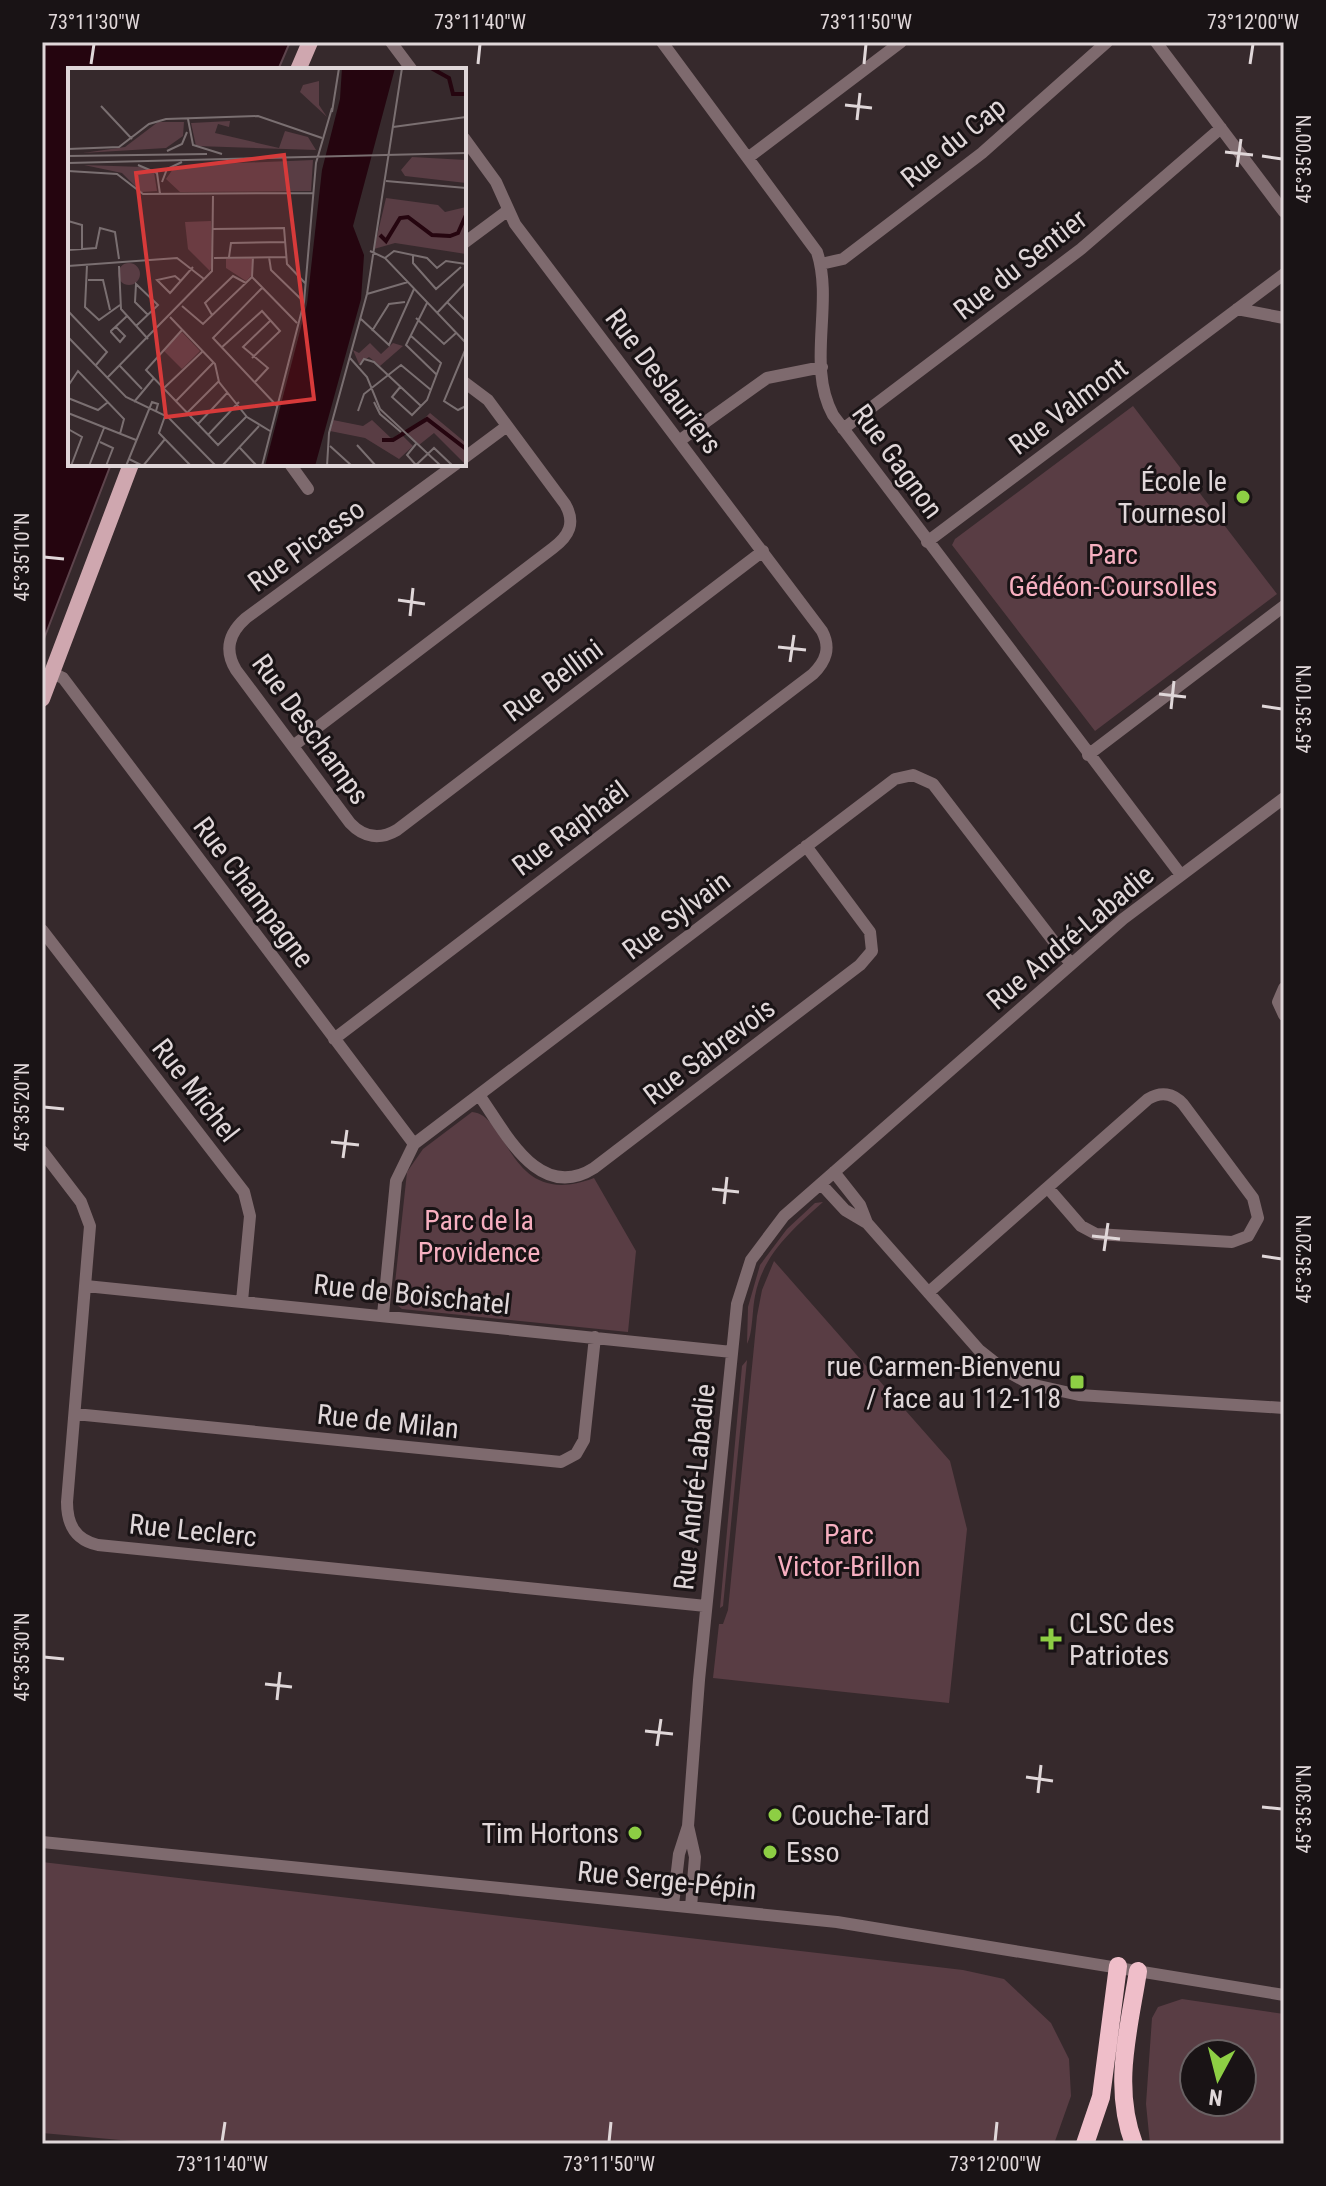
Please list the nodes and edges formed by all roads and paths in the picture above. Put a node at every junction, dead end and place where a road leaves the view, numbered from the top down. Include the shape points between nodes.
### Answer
1 (310, 42) edge
2 (391, 42) edge
3 (901, 42) edge
4 (1107, 42) edge
5 (1156, 42) edge
6 (680, 43) edge
7 (665, 47) edge
8 (299, 68) edge
9 (410, 68) edge
10 (1221, 128) junction
11 (466, 141) edge
12 (749, 157) junction
13 (507, 211) junction
14 (1284, 212) edge
15 (466, 242) edge
16 (821, 264) junction
17 (1284, 274) edge
18 (1237, 309) junction
19 (1284, 318) edge
20 (822, 367) junction
21 (466, 383) edge
22 (507, 426) junction
23 (843, 429) junction
24 (679, 441) junction
25 (466, 457) edge
26 (130, 466) edge
27 (291, 466) edge
28 (453, 466) edge
29 (308, 489) dead end
30 (927, 542) junction
31 (763, 551) junction
32 (1284, 606) edge
33 (229, 642) joint
34 (827, 650) joint
35 (52, 673) junction
36 (42, 699) edge
37 (293, 746) junction
38 (1088, 755) junction
39 (1284, 798) edge
40 (369, 836) joint
41 (806, 846) junction
42 (1181, 875) junction
43 (42, 930) edge
44 (1071, 964) junction
45 (1284, 988) edge
46 (1284, 1015) edge
47 (334, 1039) junction
48 (479, 1095) junction
49 (414, 1144) junction
50 (42, 1151) edge
51 (834, 1172) junction
52 (821, 1184) junction
53 (1048, 1188) junction
54 (867, 1223) junction
55 (86, 1286) junction
56 (929, 1292) junction
57 (242, 1301) junction
58 (383, 1315) junction
59 (595, 1337) junction
60 (732, 1352) junction
61 (1284, 1408) edge
62 (75, 1414) junction
63 (706, 1606) junction
64 (688, 1826) junction
65 (42, 1842) edge
66 (673, 1905) junction
67 (691, 1907) junction
68 (1118, 1966) junction
69 (1138, 1971) junction
70 (1284, 1995) edge
71 (1085, 2144) edge
72 (1134, 2144) edge

1 - 8 main road
2 - 9 street
3 - 12 street
4 - 16 street, Rue du Cap via 982,153 843,259
5 - 10 street
6 - 7 street
7 - 12 street, Rue Gagnon
10 - 14 street
10 - 23 street, Rue du Sentier via 1058,268
11 - 13 street, Rue Deslauriers via 496,182
12 - 16 street, Rue Gagnon via 810,238
13 - 15 street
13 - 24 street, Rue Deslauriers
16 - 20 street, Rue Gagnon
17 - 18 street, Rue Valmont
18 - 19 street
18 - 30 street, Rue Valmont
20 - 23 street, Rue Gagnon via 825,398
20 - 24 street via 767,378
21 - 22 street via 484,396
22 - 25 street
22 - 37 street via 565,504 570,528 553,548
23 - 30 street, Rue Gagnon
24 - 31 street, Rue Deslauriers
26 - 35 main road
27 - 29 street
28 - 33 street, Rue Picasso via 246,618
30 - 38 street, Rue Gagnon
31 - 34 street, Rue Deslauriers via 822,631
31 - 40 street, Rue Bellini via 397,830
32 - 38 street
33 - 37 street, Rue Deschamps via 235,669
34 - 47 street, Rue Raphaël via 813,674
35 - 36 main road
35 - 47 street, Rue Champagne via 63,678
37 - 40 street, Rue Deschamps via 350,823
38 - 42 street, Rue Gagnon
39 - 42 street, Rue André-Labadie
41 - 44 street, Rue Sylvain via 895,779 921,777 936,787
41 - 48 street, Rue Sylvain
41 - 48 street, Rue Sabrevois via 868,928 872,947 866,961 785,1023 594,1168 573,1177 551,1177 532,1166
42 - 44 street, Rue André-Labadie
43 - 57 street, Rue Michel via 244,1192 250,1216
44 - 51 street, Rue André-Labadie
45 - 46 street via 1278,1002
47 - 49 street, Rue Champagne
48 - 49 street, Rue Sylvain
49 - 58 street, Rue Sylvain via 396,1181
50 - 55 street, Rue Leclerc via 88,1216
51 - 52 street, Rue André-Labadie
51 - 54 street
52 - 54 street via 845,1210
52 - 60 street, Rue André-Labadie via 771,1230 751,1260 739,1292
53 - 53 street via 1081,1226 1096,1234 1232,1242 1248,1236 1258,1218 1253,1198 1182,1103 1166,1094 1151,1097
53 - 56 street
54 - 56 street
55 - 57 street, Rue de Boischatel
55 - 62 street, Rue Leclerc
56 - 61 street via 995,1363 1020,1380 1049,1390
57 - 58 street, Rue de Boischatel
58 - 59 street, Rue de Boischatel
59 - 60 street, Rue de Boischatel
59 - 62 street, Rue de Milan via 584,1440 576,1454 561,1462
60 - 63 street, Rue André-Labadie
62 - 63 street, Rue Leclerc via 67,1513 74,1531 89,1543
63 - 64 street, Rue André-Labadie
64 - 66 street, Rue André-Labadie
64 - 67 street, Rue André-Labadie via 695,1857
65 - 66 street, Rue Serge-Pépin
66 - 67 street, Rue Serge-Pépin
67 - 68 street, Rue Serge-Pépin via 837,1922
68 - 69 street, Rue Serge-Pépin
68 - 71 highway via 1101,2097
69 - 70 street, Rue Serge-Pépin
69 - 72 highway via 1121,2087

